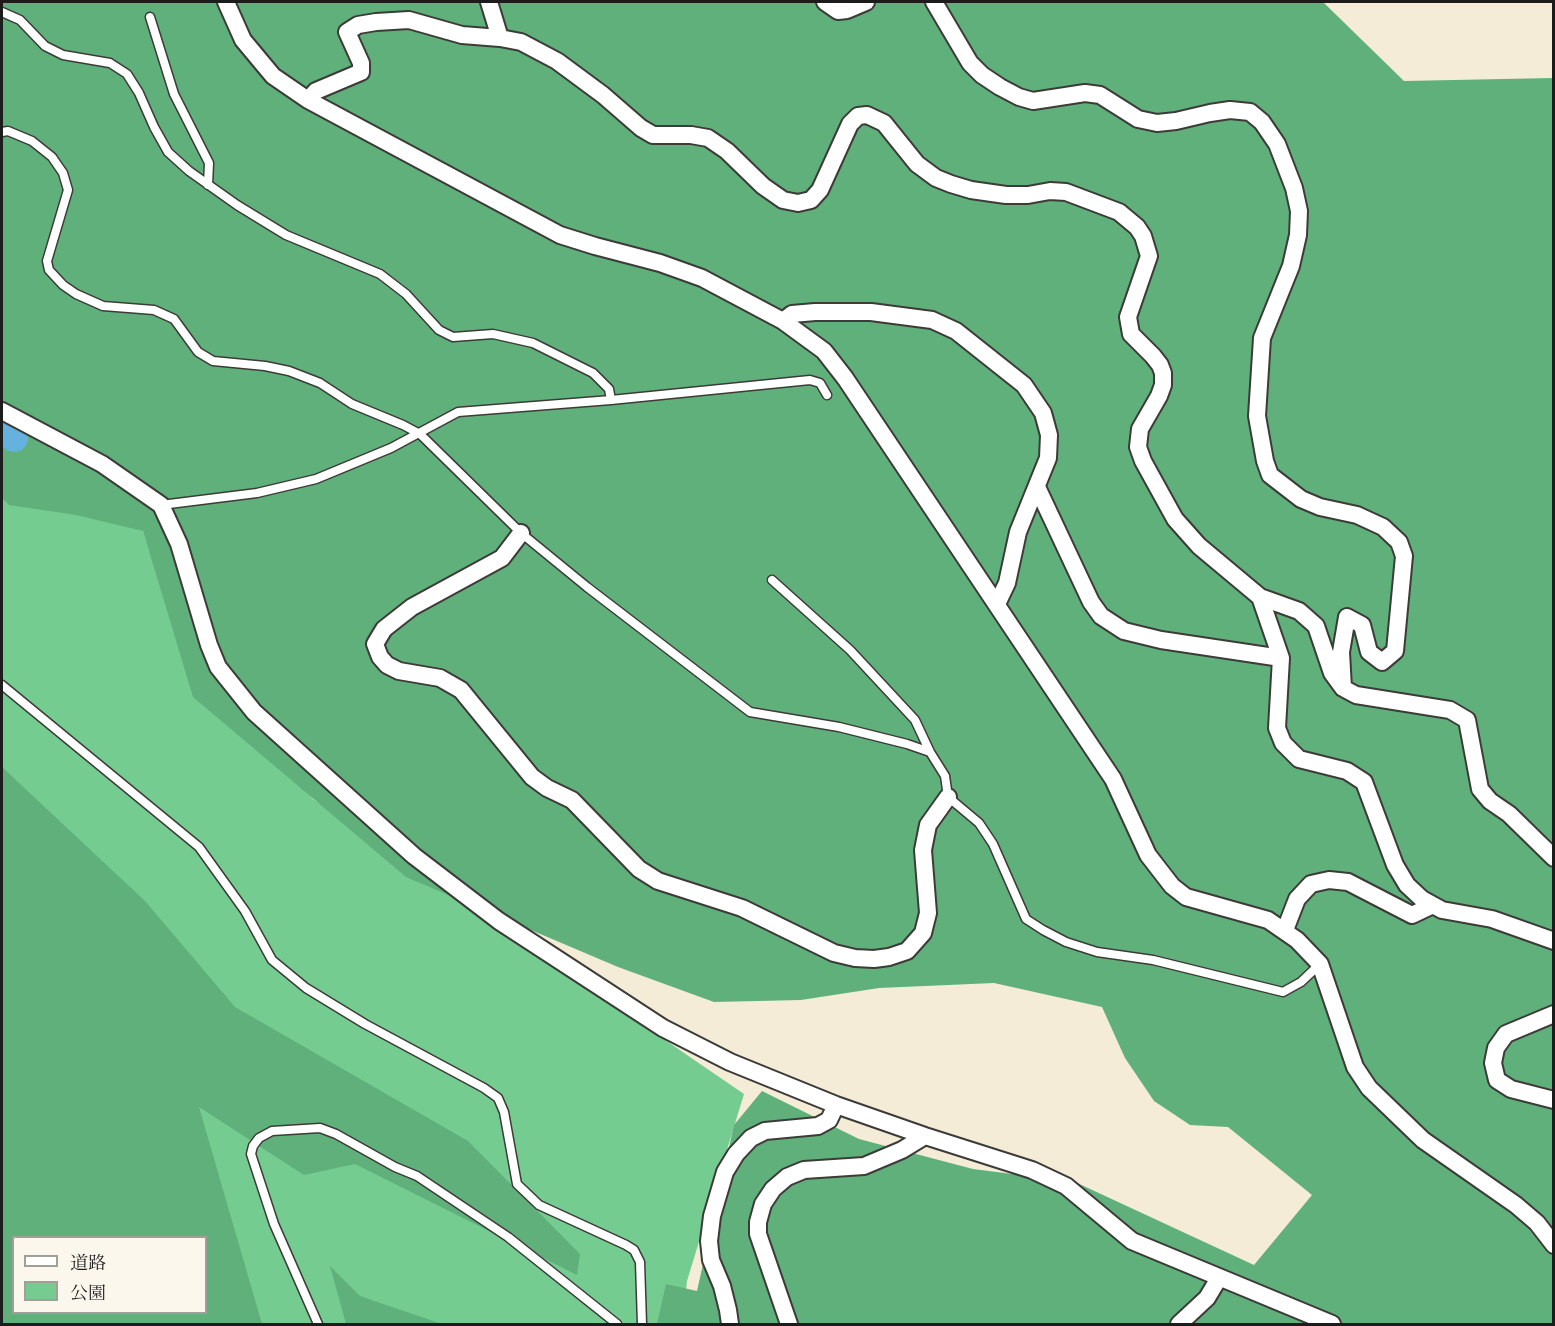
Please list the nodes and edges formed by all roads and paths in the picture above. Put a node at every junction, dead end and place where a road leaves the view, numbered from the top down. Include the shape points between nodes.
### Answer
1 (226, 2) edge
2 (489, 2) edge
3 (825, 2) edge
4 (866, 2) edge
5 (934, 2) edge
6 (2, 12) edge
7 (150, 18) dead end
8 (500, 38) junction
9 (308, 100) junction
10 (2, 132) edge
11 (208, 185) junction
12 (783, 321) junction
13 (827, 395) dead end
14 (611, 400) junction
15 (2, 411) edge
16 (420, 434) junction
17 (1037, 487) junction
18 (161, 505) junction
19 (521, 533) junction
20 (772, 580) dead end
21 (1260, 597) junction
22 (997, 604) junction
23 (1281, 658) junction
24 (2, 685) edge
25 (1343, 688) junction
26 (930, 752) junction
27 (948, 797) junction
28 (1554, 858) edge
29 (1433, 905) junction
30 (1285, 930) junction
31 (1554, 941) edge
32 (1320, 964) junction
33 (1554, 1014) edge
34 (1554, 1100) edge
35 (836, 1105) junction
36 (925, 1137) junction
37 (1554, 1245) edge
38 (1219, 1278) junction
39 (318, 1324) edge
40 (616, 1324) edge
41 (642, 1324) edge
42 (730, 1324) edge
43 (789, 1324) edge
44 (1179, 1324) edge
45 (1332, 1324) edge

1 - 9 street via 243,40 273,76
2 - 8 street
3 - 4 street via 838,11
5 - 25 street via 970,63 982,75 1019,97 1034,101 1085,93 1100,95 1138,119 1158,123 1210,112 1250,112 1277,144 1299,211 1292,266 1262,338 1257,416 1265,461 1270,476 1301,499 1383,527 1399,542 1404,556 1395,651 1382,662 1369,652 1362,625 1347,617 1341,652
6 - 11 lane via 20,20 45,46 63,55 110,63 128,74 168,152
7 - 11 lane via 174,94 209,163
8 - 9 street via 462,35 408,20 358,26 347,32 361,72 316,92
8 - 21 street via 521,42 557,61 653,135 708,138 783,200 811,200 820,190 850,124 858,116 867,115 884,123 917,164 951,184 1006,195 1066,192 1119,212 1137,226 1149,256 1128,317 1131,334 1153,356 1162,373 1159,396 1140,429 1138,447 1143,461 1175,519 1199,546
9 - 12 street via 560,235 660,262 702,278
10 - 16 lane via 32,141 52,157 63,173 68,190 47,261 49,270 63,285 103,306 154,310 174,319 198,352 213,362 289,371
11 - 14 lane via 286,235 380,274 406,294 439,330 453,337 493,334 533,343 593,373 609,389
12 - 17 street via 792,314 871,312 932,320 956,331 1024,385 1043,412 1049,435 1048,458
12 - 22 street via 824,351 845,378
13 - 14 lane via 820,383 810,380
14 - 16 lane via 458,412
15 - 18 street via 102,464
16 - 18 lane via 316,479 257,493
16 - 19 lane
17 - 22 street via 1018,532 1007,583
17 - 23 street via 1101,616 1124,631 1161,640
18 - 35 street via 179,544 218,667 254,712 414,856 499,921 663,1028 730,1062
19 - 26 lane via 750,712 839,727
19 - 27 street via 502,558 412,607 384,629 375,644 387,665 440,678 461,690 532,777 572,800 639,869 658,880 742,908 834,953 855,958 889,957 907,951 923,933 928,913 923,850 928,825
20 - 26 lane via 850,650 915,720
21 - 23 street
21 - 25 street via 1299,611 1316,626 1332,673
22 - 30 street via 1113,779 1148,855 1172,886 1186,897 1268,920
23 - 29 street via 1276,728 1283,743 1299,759 1347,771 1364,782 1395,865 1407,885
24 - 41 lane via 199,848 245,911 272,960 306,988 364,1024 498,1098 517,1185 539,1205 634,1250 640,1262
25 - 28 street via 1356,695 1450,710 1467,720 1480,789
26 - 27 lane via 945,776
27 - 32 lane via 979,822 993,844 1026,919 1066,942 1283,992
29 - 30 street via 1412,915 1348,882 1329,880 1311,884 1297,899
29 - 31 street via 1492,918
30 - 32 street
32 - 37 street via 1355,1067 1369,1088 1423,1140 1516,1205
33 - 34 street via 1506,1034 1496,1048 1493,1063 1497,1080 1511,1089
35 - 36 street
35 - 42 street via 829,1120 818,1126 765,1131 751,1138 725,1172 712,1216 710,1241 711,1260
36 - 38 street via 1032,1170 1066,1186 1132,1241
36 - 43 street via 864,1166 804,1170 773,1189 763,1204 758,1234
38 - 44 street via 1207,1298
38 - 45 street
39 - 40 lane via 274,1224 251,1154 259,1138 272,1131 320,1128 417,1176 508,1237

